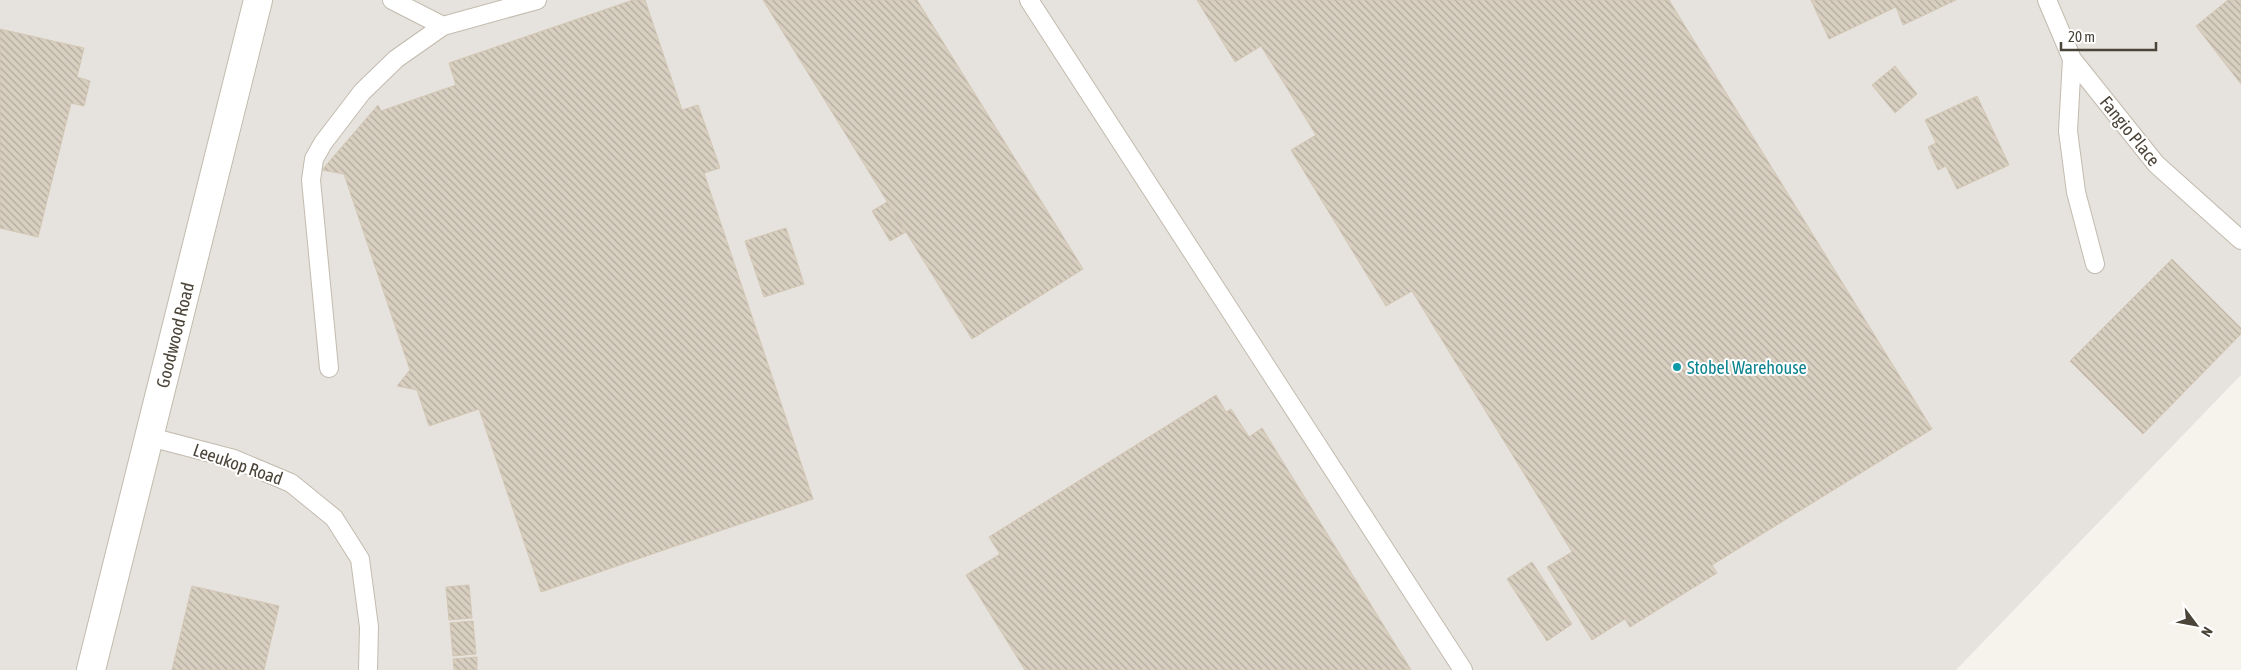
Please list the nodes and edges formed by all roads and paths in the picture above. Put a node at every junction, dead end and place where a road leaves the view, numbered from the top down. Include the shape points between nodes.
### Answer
1 (258, 0) edge
2 (392, 0) edge
3 (537, 0) edge
4 (1029, 0) edge
5 (2046, 0) edge
6 (443, 26) junction
7 (2072, 59) junction
8 (2241, 240) edge
9 (2095, 264) dead end
10 (328, 368) dead end
11 (150, 437) junction
12 (91, 670) edge
13 (368, 670) edge
14 (1464, 670) edge

1 - 11 street, Goodwood Road
2 - 6 lane
3 - 6 lane
4 - 14 lane
5 - 7 lane, Fangio Place
6 - 10 lane via 396,58 362,92 314,159 311,180
7 - 8 lane, Fangio Place via 2156,164
7 - 9 lane via 2068,130 2076,192
11 - 12 street, Goodwood Road
11 - 13 lane, Leeukop Road via 234,459 291,482 334,518 360,559 369,628

